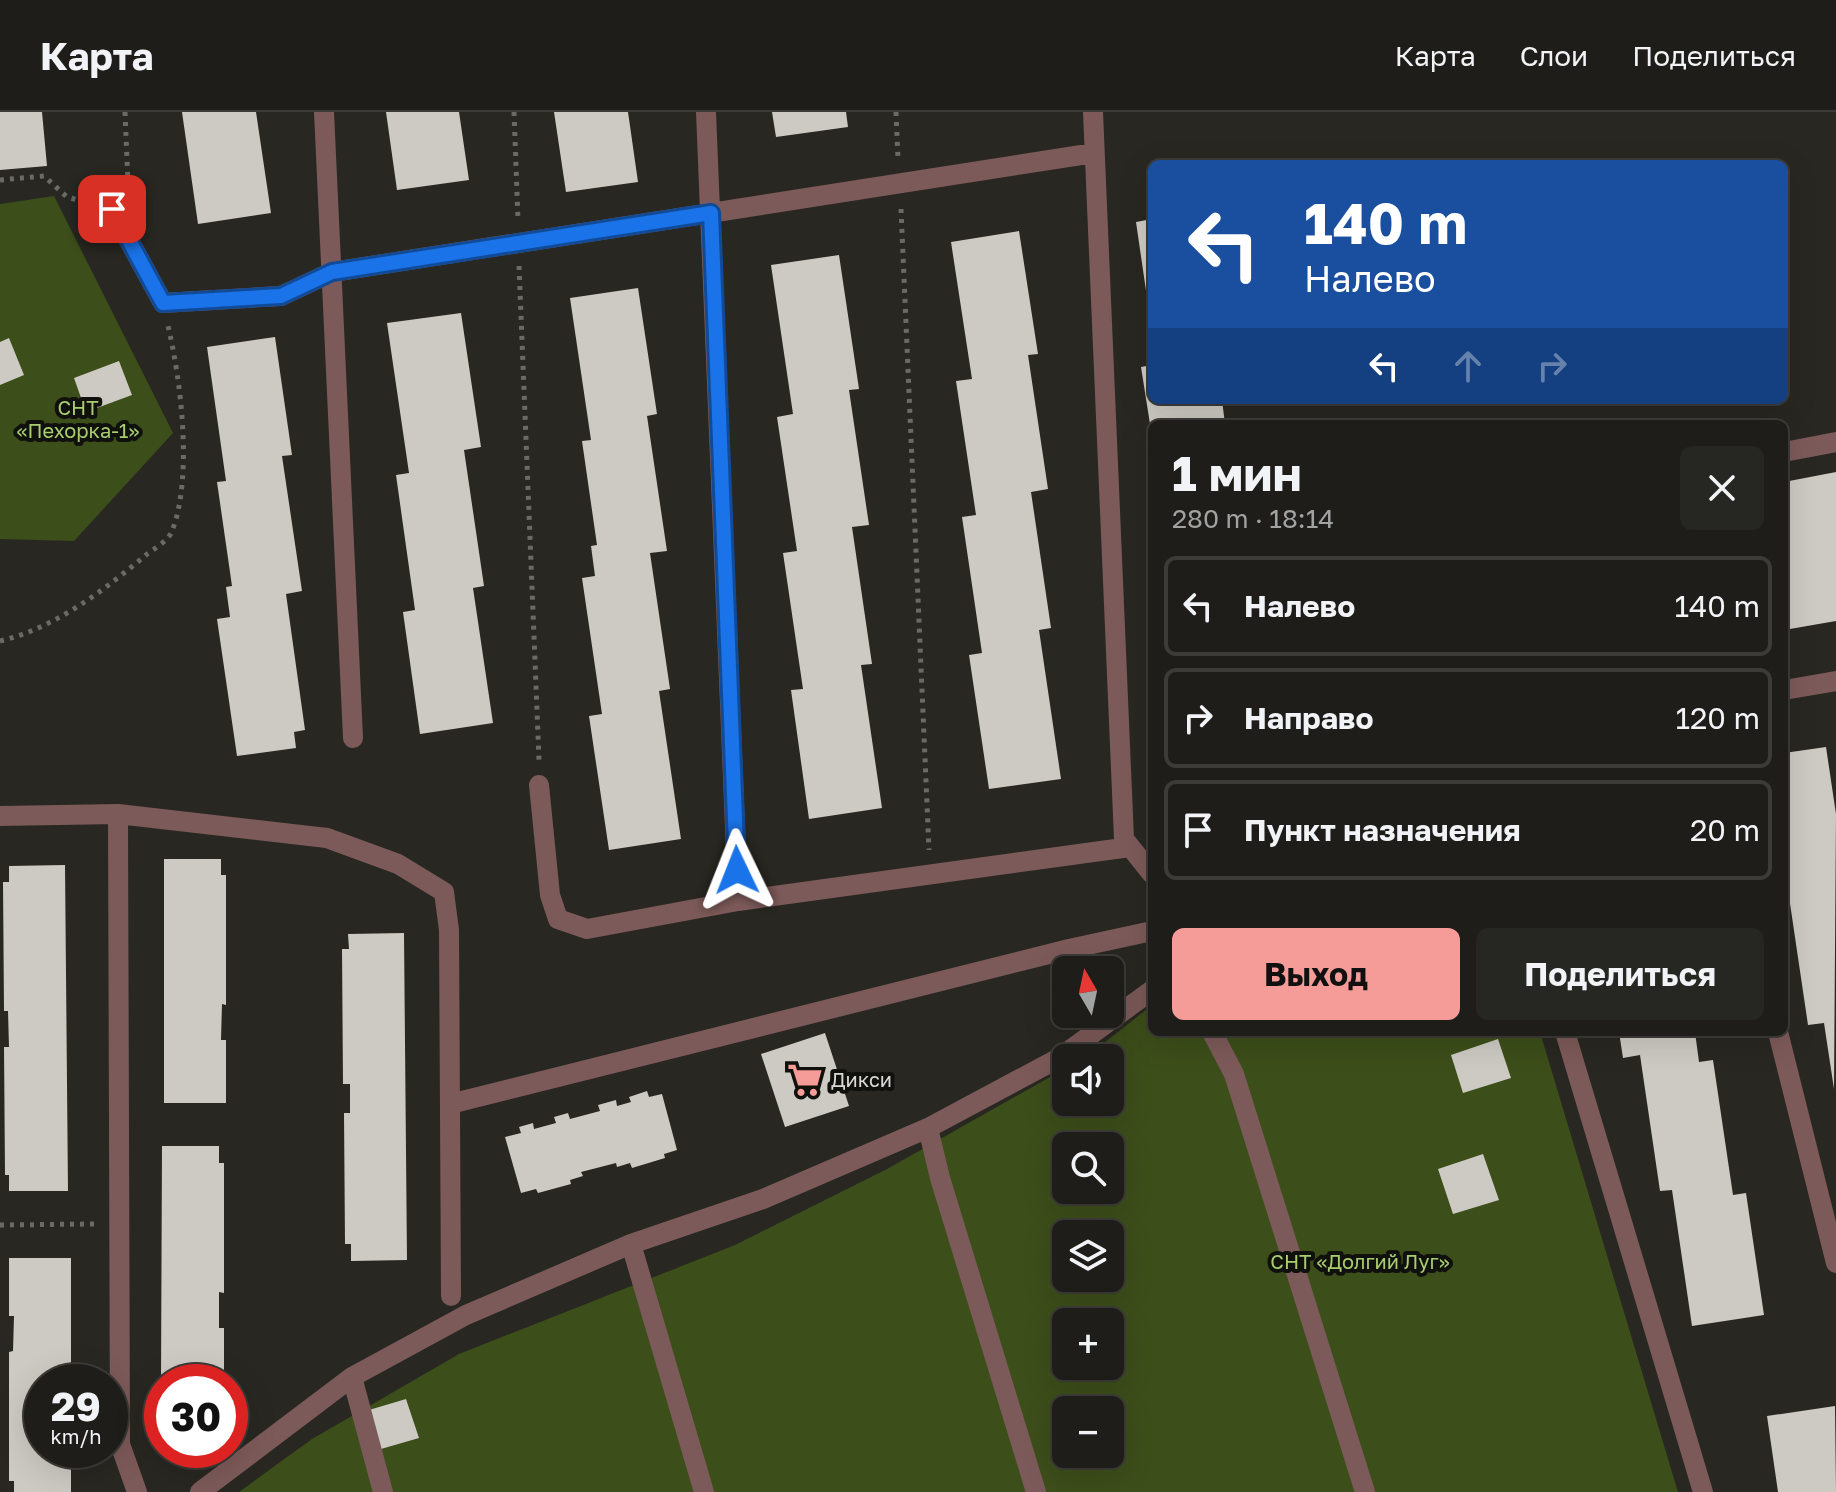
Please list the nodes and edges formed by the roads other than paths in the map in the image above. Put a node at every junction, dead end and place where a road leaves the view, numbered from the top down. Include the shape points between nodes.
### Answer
1 (324, 112) edge
2 (706, 112) edge
3 (1093, 112) edge
4 (1094, 153) junction
5 (107, 200) road end
6 (711, 213) junction
7 (332, 272) junction
8 (1836, 442) edge
9 (1788, 451) edge
10 (1836, 681) edge
11 (1788, 689) edge
12 (353, 738) dead end
13 (539, 785) road end
14 (118, 814) junction
15 (0, 816) edge
16 (1130, 847) junction
17 (1148, 869) edge
18 (738, 901) junction
19 (1148, 932) edge
20 (1148, 993) edge
21 (1214, 1036) edge
22 (1566, 1036) edge
23 (1779, 1036) edge
24 (450, 1104) junction
25 (928, 1128) junction
26 (631, 1244) junction
27 (1836, 1263) edge
28 (451, 1296) dead end
29 (352, 1377) junction
30 (137, 1492) edge
31 (200, 1492) edge
32 (383, 1492) edge
33 (704, 1492) edge
34 (1036, 1492) edge
35 (1365, 1492) edge
36 (1703, 1492) edge

1 - 7 street
2 - 6 street
3 - 4 street
4 - 6 street
4 - 16 street via 1124,839
5 - 7 street via 163,303 281,296
6 - 7 street
6 - 18 street
7 - 12 street
8 - 9 street
10 - 11 street
13 - 18 street via 550,895 558,919 587,929
14 - 15 street
14 - 24 street via 327,838 398,864 444,892
14 - 30 street via 120,1444
16 - 17 street
16 - 18 street
19 - 24 street
20 - 25 street via 1059,1058
21 - 35 street via 1234,1074
22 - 36 street
23 - 27 street
24 - 28 street
25 - 26 street via 763,1199
25 - 34 street
26 - 29 street via 466,1315
26 - 33 street
29 - 31 street
29 - 32 street

